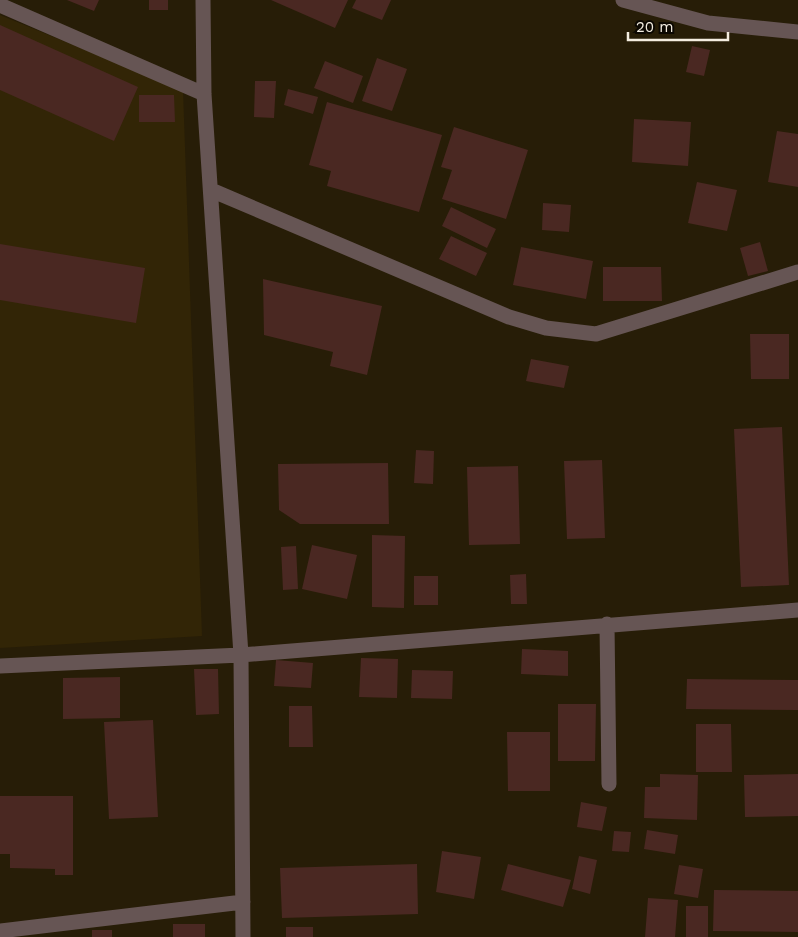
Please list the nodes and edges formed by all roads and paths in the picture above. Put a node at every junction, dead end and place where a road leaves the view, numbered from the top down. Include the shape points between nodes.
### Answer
1 (203, 0) edge
2 (623, 0) edge
3 (0, 4) edge
4 (798, 32) edge
5 (204, 94) junction
6 (211, 190) junction
7 (798, 272) edge
8 (798, 610) edge
9 (607, 624) junction
10 (240, 655) junction
11 (0, 666) edge
12 (609, 784) dead end
13 (243, 902) junction
14 (0, 931) edge
15 (243, 937) edge

1 - 5 street
2 - 4 street via 708,22
3 - 5 street
5 - 6 street
6 - 7 street via 509,318 572,332 596,334
6 - 10 street
8 - 9 street
9 - 10 street
9 - 12 street
10 - 11 street
10 - 13 street
13 - 14 street
13 - 15 street

